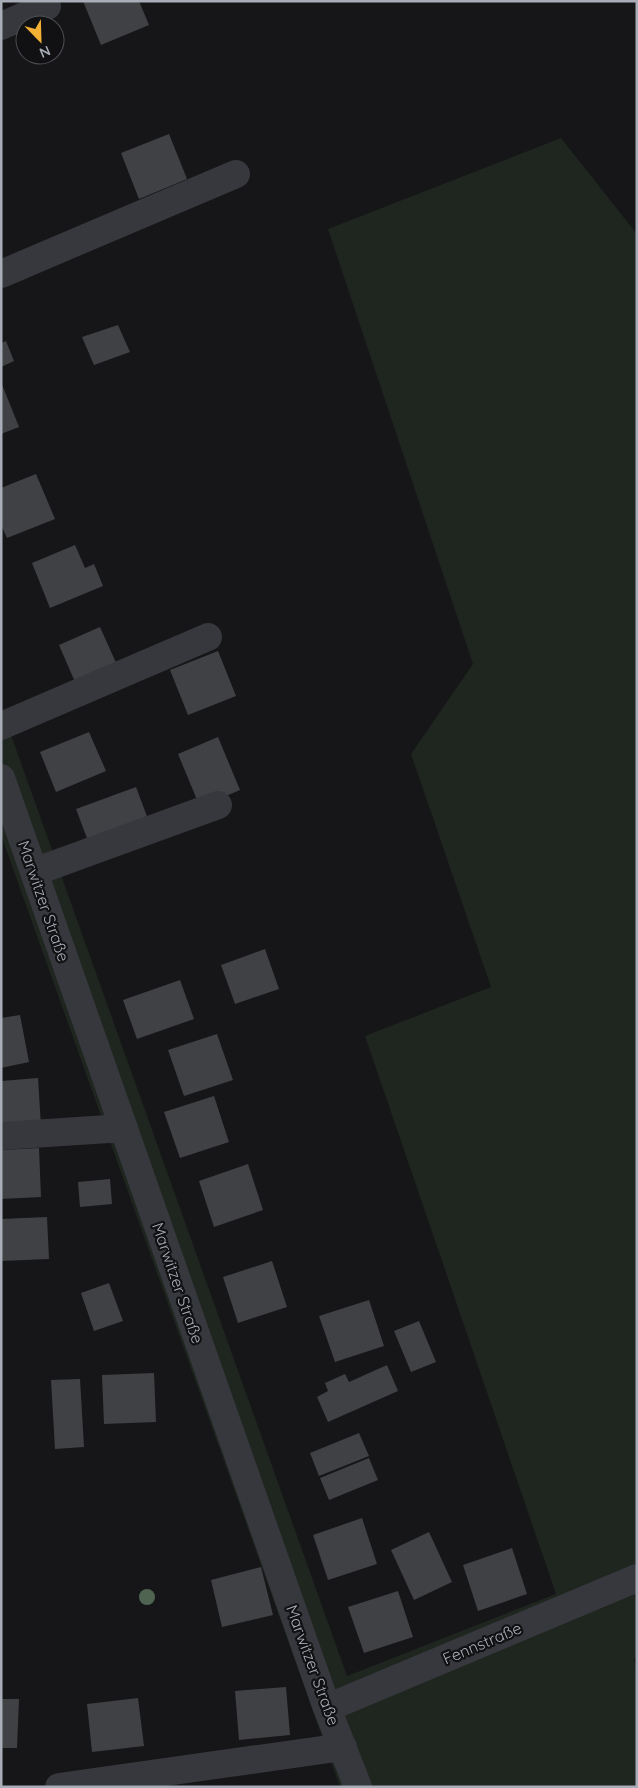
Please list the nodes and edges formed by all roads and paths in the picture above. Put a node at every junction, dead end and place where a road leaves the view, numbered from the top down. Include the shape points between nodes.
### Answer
1 (47, 6) dead end
2 (1, 26) edge
3 (236, 174) dead end
4 (1, 274) edge
5 (208, 637) dead end
6 (1, 726) edge
7 (1, 778) edge
8 (218, 805) dead end
9 (34, 872) junction
10 (124, 1128) junction
11 (1, 1136) edge
12 (637, 1578) edge
13 (327, 1708) junction
14 (343, 1747) junction
15 (59, 1787) edge
16 (358, 1787) edge

1 - 2 street
3 - 4 street
5 - 6 street
7 - 9 street, Marwitzer Straße
8 - 9 street
9 - 10 street, Marwitzer Straße
10 - 11 street
10 - 13 street, Marwitzer Straße
12 - 13 street, Fennstraße
13 - 14 street, Marwitzer Straße
14 - 15 street
14 - 16 street, Marwitzer Straße

